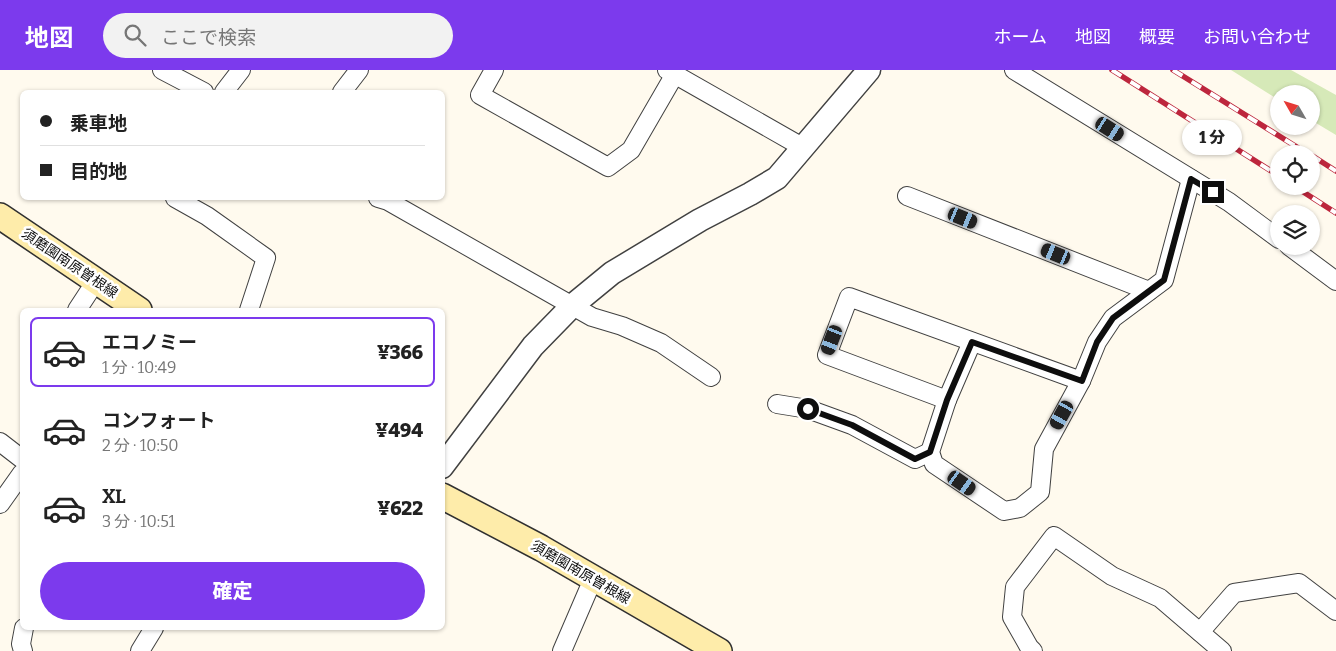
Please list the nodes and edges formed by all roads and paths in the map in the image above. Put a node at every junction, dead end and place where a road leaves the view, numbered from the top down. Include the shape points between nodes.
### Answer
1 (162, 70) edge
2 (241, 70) edge
3 (359, 70) edge
4 (494, 70) edge
5 (869, 70) edge
6 (1014, 70) edge
7 (671, 72) edge
8 (200, 90) edge
9 (226, 90) edge
10 (344, 90) edge
11 (804, 148) junction
12 (1191, 179) junction
13 (907, 196) dead end
14 (178, 200) edge
15 (385, 200) edge
16 (0, 216) edge
17 (1270, 232) edge
18 (1301, 255) edge
19 (96, 281) junction
20 (1336, 281) edge
21 (1149, 291) junction
22 (573, 305) junction
23 (78, 308) edge
24 (136, 308) edge
25 (250, 308) edge
26 (972, 342) junction
27 (711, 377) dead end
28 (1082, 381) junction
29 (947, 400) junction
30 (778, 404) dead end
31 (0, 442) edge
32 (930, 452) junction
33 (20, 457) edge
34 (445, 463) edge
35 (20, 476) edge
36 (445, 498) edge
37 (0, 504) edge
38 (593, 579) junction
39 (1336, 611) edge
40 (24, 630) edge
41 (153, 630) edge
42 (1200, 632) junction
43 (23, 651) edge
44 (140, 651) edge
45 (562, 651) edge
46 (719, 651) edge
47 (1033, 651) edge
48 (1222, 651) edge

1 - 8 street
2 - 9 street
3 - 10 street
4 - 7 street via 480,94 608,167 631,150
5 - 11 street
6 - 12 street
7 - 11 street
11 - 22 street via 777,178 612,273
12 - 17 street
12 - 21 street via 1164,280
13 - 21 street
14 - 25 street via 266,258
15 - 22 street
16 - 19 main road, 須磨園南原曽根線
18 - 20 street
19 - 23 street
19 - 24 main road, 須磨園南原曽根線
21 - 28 street via 1113,318 1097,342
22 - 27 street via 592,317 661,343
22 - 34 street via 533,346
26 - 28 street
26 - 29 street
26 - 29 street via 849,297 827,355
28 - 32 street via 1044,449 1040,492 1020,508 1004,511 934,464
29 - 32 street
30 - 32 street via 808,409 852,425 915,459
31 - 33 street
35 - 37 street
36 - 38 main road, 須磨園南原曽根線
38 - 45 street
38 - 46 main road, 須磨園南原曽根線
39 - 42 street via 1299,583 1252,590 1234,593
40 - 43 street
41 - 44 street
42 - 47 street via 1160,598 1112,576 1054,536 1015,587 1012,616
42 - 48 street

